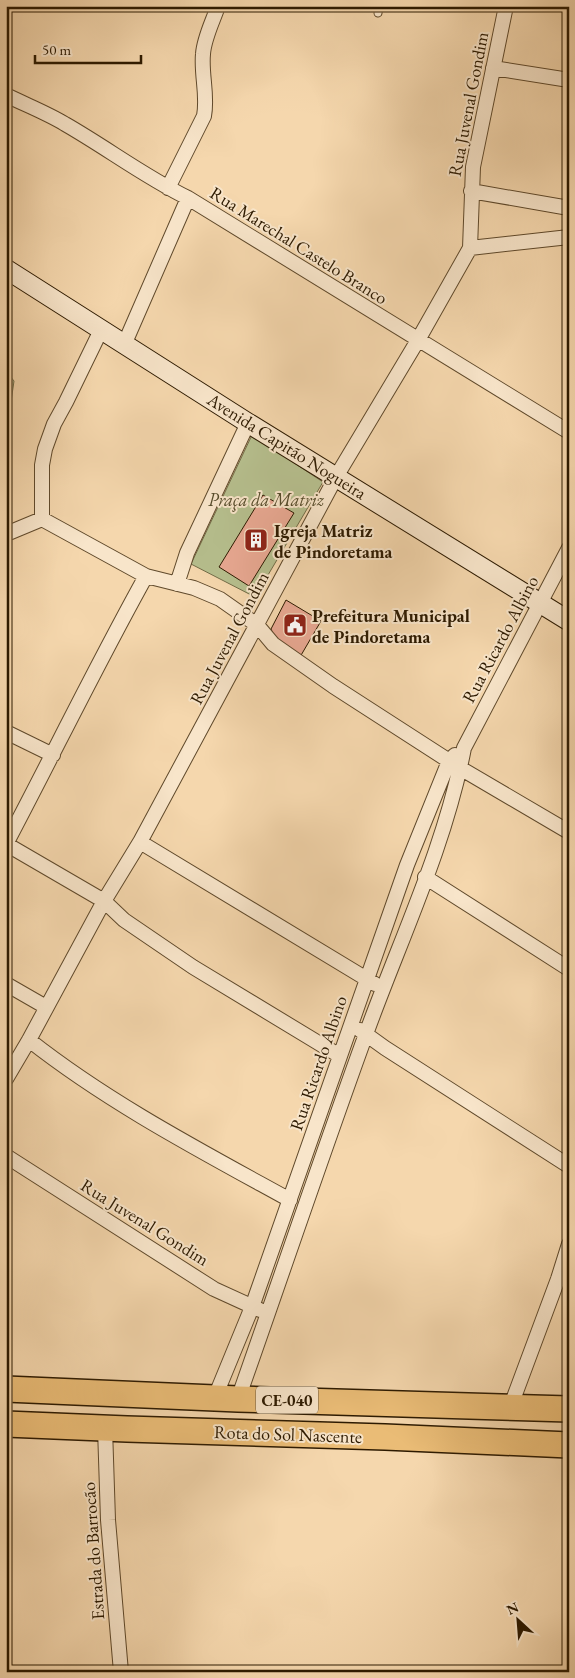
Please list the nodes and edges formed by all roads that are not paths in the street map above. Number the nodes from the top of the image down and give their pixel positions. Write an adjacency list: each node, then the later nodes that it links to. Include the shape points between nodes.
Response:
1 (218, 6): 6 (street, via 202,55 204,116)
2 (506, 6): 3 (street, Rua Juvenal Gondim)
3 (493, 68): 4 (street); 7 (street, Rua Juvenal Gondim)
4 (569, 80)
5 (6, 95): 6 (street, Rua Marechal Castelo Branco, via 64,123)
6 (168, 188): 8 (street, Rua Marechal Castelo Branco)
7 (471, 191): 9 (street); 11 (street, Rua Juvenal Gondim)
8 (188, 198): 14 (street, Rua Marechal Castelo Branco); 15 (street)
9 (569, 208)
10 (569, 237): 11 (street)
11 (470, 248): 14 (street, Rua Juvenal Gondim)
12 (6, 269): 13 (main road, Avenida Capitão Nogueira)
13 (101, 330): 15 (main road, Avenida Capitão Nogueira); 19 (street, via 46,444 42,465)
14 (418, 340): 17 (street, Rua Marechal Castelo Branco); 18 (street, Rua Juvenal Gondim)
15 (124, 344): 16 (main road, Avenida Capitão Nogueira)
16 (248, 423): 18 (main road, Avenida Capitão Nogueira); 23 (street, via 187,553)
17 (569, 432)
18 (336, 477): 24 (main road, Avenida Capitão Nogueira); 26 (street, Rua Juvenal Gondim)
19 (42, 519): 20 (street); 22 (street)
20 (6, 534)
21 (569, 548): 24 (street, Rua Ricardo Albino)
22 (146, 576): 23 (street); 28 (street, via 102,655)
23 (177, 584): 26 (street, via 220,599)
24 (541, 603): 25 (main road, Avenida Capitão Nogueira); 29 (street, Rua Ricardo Albino)
25 (569, 621)
26 (257, 625): 29 (street, via 273,644); 31 (street, Rua Juvenal Gondim)
27 (6, 732): 28 (street)
28 (53, 755): 33 (street, via 6,844)
29 (454, 764): 30 (street); 32 (street, Rua Ricardo Albino, via 442,832); 35 (street, Rua Ricardo Albino, via 408,865)
30 (569, 832)
31 (140, 842): 33 (street, Rua Juvenal Gondim); 35 (street)
32 (425, 877): 34 (street); 37 (street, Rua Ricardo Albino)
33 (104, 901): 38 (street, Rua Juvenal Gondim); 42 (street, via 124,920 193,967)
34 (569, 969)
35 (366, 980): 37 (street); 39 (street, Rua Ricardo Albino)
36 (6, 984): 38 (street)
37 (384, 988): 40 (street, Rua Ricardo Albino)
38 (46, 1007): 41 (street, Rua Juvenal Gondim)
39 (352, 1024): 40 (street); 42 (street, Rua Ricardo Albino)
40 (366, 1034): 45 (street, Rua Ricardo Albino); 47 (street)
41 (29, 1040): 43 (street, Rua Juvenal Gondim); 48 (street, via 129,1109)
42 (340, 1056): 44 (street, Rua Ricardo Albino)
43 (6, 1079)
44 (317, 1121): 45 (street); 48 (street, Rua Ricardo Albino)
45 (334, 1125): 52 (street, Rua Ricardo Albino)
46 (6, 1156): 51 (street, Rua Juvenal Gondim, via 214,1289)
47 (569, 1166)
48 (290, 1200): 51 (street, Rua Ricardo Albino)
49 (569, 1244): 50 (street)
50 (563, 1279): 55 (street)
51 (252, 1307): 52 (street, Rua Juvenal Gondim); 54 (street, Rua Ricardo Albino)
52 (268, 1314): 54 (street, Rua Ricardo Albino)
53 (6, 1389): 54 (highway, Rota do Sol Nascente / CE-040)
54 (226, 1398): 55 (highway, Rota do Sol Nascente / CE-040)
55 (510, 1408): 56 (highway, Rota do Sol Nascente / CE-040)
56 (569, 1410)
57 (6, 1424): 58 (highway, Rota do Sol Nascente / CE-040)
58 (105, 1428): 59 (highway, Rota do Sol Nascente / CE-040); 60 (street, Estrada do Barrocão, via 108,1520)
59 (569, 1445)
60 (121, 1672)

